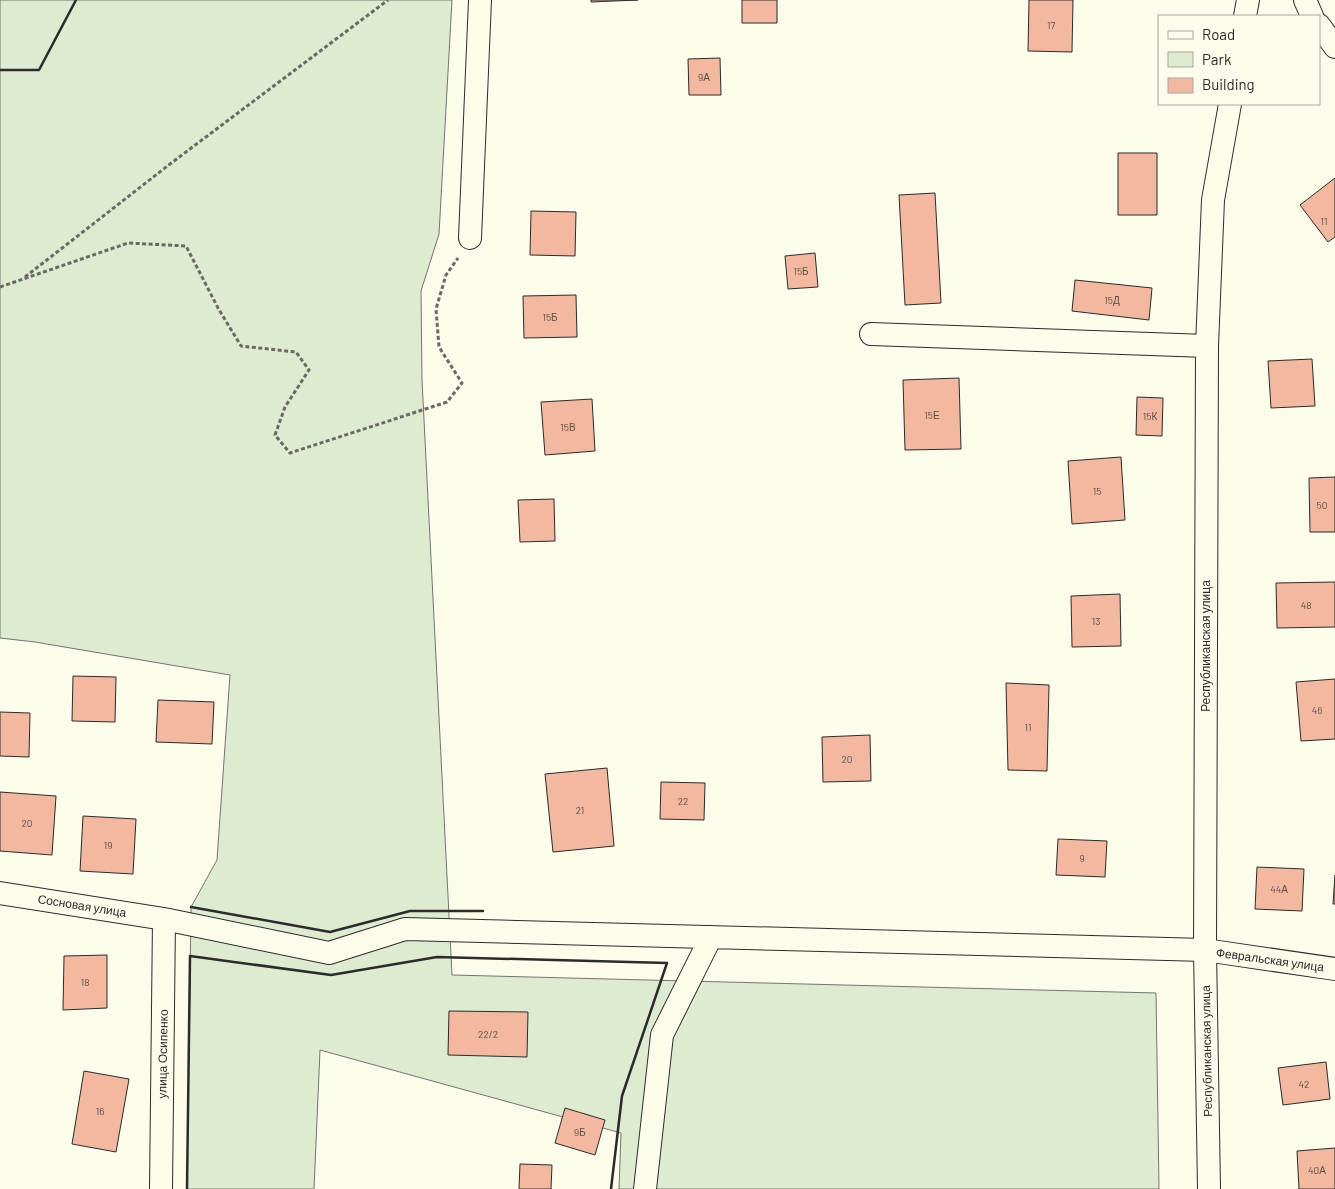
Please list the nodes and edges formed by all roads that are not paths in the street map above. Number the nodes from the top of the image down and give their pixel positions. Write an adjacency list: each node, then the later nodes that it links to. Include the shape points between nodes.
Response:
1 (480, 0): 9 (street)
2 (1248, 0): 4 (street)
3 (1305, 0): 5 (street)
4 (1245, 15)
5 (1312, 15)
6 (1320, 26): 7 (street)
7 (1335, 47)
8 (1230, 105): 11 (street, Республиканская улица, via 1214,200)
9 (470, 238)
10 (870, 334): 11 (street)
11 (1206, 346): 15 (street, Республиканская улица)
12 (0, 893): 13 (street, Сосновая улица)
13 (164, 919): 14 (street, Сосновая улица, via 329,953 405,929); 17 (street, улица Осипенко)
14 (711, 938): 15 (street, Февральская улица); 18 (street, via 662,1035)
15 (1205, 950): 16 (street, Февральская улица); 19 (street, Республиканская улица)
16 (1335, 969)
17 (161, 1189)
18 (645, 1189)
19 (1209, 1189)

